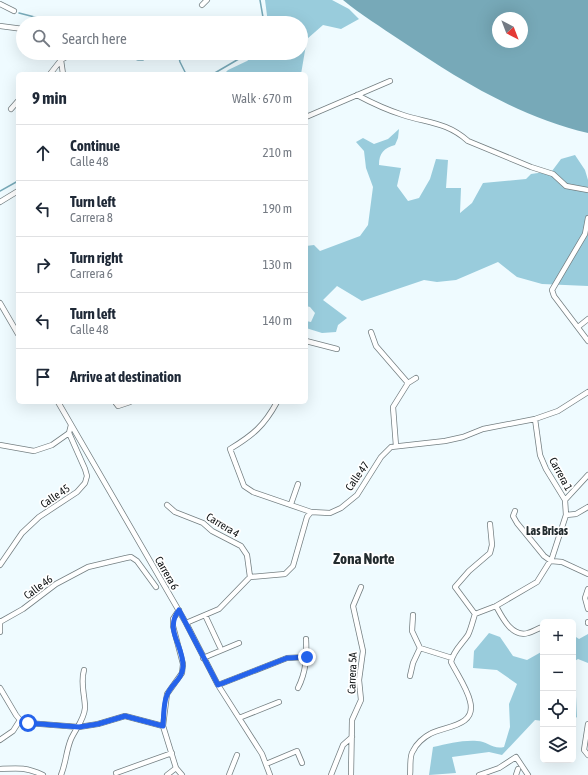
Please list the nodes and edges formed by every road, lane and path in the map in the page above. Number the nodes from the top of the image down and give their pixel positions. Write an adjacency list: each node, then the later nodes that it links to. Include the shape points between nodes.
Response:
1 (207, 0): 3 (street)
2 (0, 4): 4 (street)
3 (202, 5)
4 (14, 11)
5 (0, 26): 6 (street)
6 (16, 28)
7 (61, 60): 8 (street); 9 (street)
8 (52, 72)
9 (62, 72)
10 (390, 81): 11 (street)
11 (357, 95): 14 (street); 15 (street, via 404,116 437,123 468,141 553,174 566,186)
12 (16, 103): 13 (street)
13 (11, 109)
14 (308, 116)
15 (588, 190)
16 (16, 192): 17 (street)
17 (0, 202)
18 (588, 218): 21 (street, via 585,234 552,290)
19 (0, 303): 22 (street)
20 (588, 319): 21 (street)
21 (578, 327): 24 (street)
22 (16, 331)
23 (371, 332): 28 (street, via 376,346)
24 (588, 341)
25 (308, 342): 26 (street)
26 (337, 349)
27 (416, 378): 28 (street)
28 (408, 383): 36 (street, via 393,408)
29 (588, 392): 32 (street, via 558,411)
30 (59, 404): 33 (street, Carrera 6)
31 (276, 404): 41 (street, via 261,427 230,449 244,486 253,492)
32 (534, 419): 36 (street, via 483,429 445,441); 39 (street, Carrera 1, via 540,455)
33 (71, 425): 34 (street); 56 (street, Carrera 6)
34 (69, 433): 35 (street, via 52,445 34,451); 48 (street, Calle 45, via 85,469 85,483 77,492 39,517 22,533)
35 (0, 445)
36 (396, 446): 44 (street, Calle 47, via 391,447 381,457 357,495 341,508 330,513)
37 (588, 475): 39 (street)
38 (298, 484): 41 (street)
39 (565, 500): 45 (street, Carrera 1)
40 (167, 504): 50 (street, Carrera 4, via 175,512 203,523 212,531 240,546 247,555)
41 (291, 504): 44 (street)
42 (588, 507): 45 (street, via 576,514)
43 (515, 511): 47 (street, via 517,524)
44 (311, 512): 50 (street, via 305,520 294,566 285,574)
45 (566, 515): 47 (street)
46 (490, 524): 57 (street, via 490,553 455,587)
47 (551, 561): 49 (street, via 562,562); 54 (street, via 537,582)
48 (0, 564)
49 (588, 574)
50 (250, 577): 58 (street, via 224,605)
51 (156, 587): 60 (street, Calle 46, via 137,561 131,557 88,567 56,584 23,609)
52 (361, 587): 82 (street, Carrera 5A, via 353,606 363,651 359,680 361,700 352,720)
53 (588, 589): 55 (street, via 584,598)
54 (496, 606): 57 (street); 62 (street, via 504,621 515,632 528,634)
55 (588, 609)
56 (179, 610): 61 (street, Carrera 6); 80 (street, via 172,619 183,664 182,673 167,694)
57 (475, 614): 70 (street, via 468,635)
58 (205, 615): 61 (street); 66 (street)
59 (413, 615): 67 (street, via 412,631)
60 (0, 622): 63 (street)
61 (186, 623): 69 (street, Carrera 6)
62 (540, 628)
63 (0, 632)
64 (306, 639): 68 (street)
65 (239, 643): 69 (street)
66 (220, 647)
67 (420, 648): 70 (street); 72 (street)
68 (307, 657): 73 (street, via 287,658); 75 (street, via 303,678)
69 (203, 658): 73 (street, Carrera 6)
70 (452, 658): 101 (street, via 451,662 470,701 470,711 465,720 455,727 431,733 423,739 412,751)
71 (84, 670): 81 (street, via 81,679 85,707)
72 (410, 676)
73 (218, 685): 77 (street, Carrera 6)
74 (0, 688): 78 (street)
75 (298, 688)
76 (279, 702): 77 (street)
77 (239, 718): 88 (street, Carrera 6)
78 (20, 720): 81 (street, via 28,723); 83 (street, via 13,731)
79 (588, 724): 86 (street, via 584,750)
80 (163, 726): 81 (street, via 125,716); 84 (street)
81 (79, 727): 94 (street, via 71,739 66,764)
82 (352, 737): 99 (street, via 342,745); 100 (street, Carrera 5A)
83 (0, 740)
84 (172, 753): 89 (street); 92 (street)
85 (237, 755): 97 (street)
86 (588, 755)
87 (302, 763): 88 (street, via 297,750)
88 (266, 764): 98 (street, Carrera 6)
89 (176, 768): 95 (street); 96 (street)
90 (0, 769): 93 (street, via 30,769)
91 (518, 769): 103 (street)
92 (116, 773)
93 (43, 775)
94 (60, 775)
95 (167, 775)
96 (182, 775)
97 (229, 775)
98 (270, 775)
99 (331, 775)
100 (351, 775)
101 (410, 775)
102 (479, 775): 104 (street, via 499,768 516,757)
103 (516, 775)
104 (528, 775)

